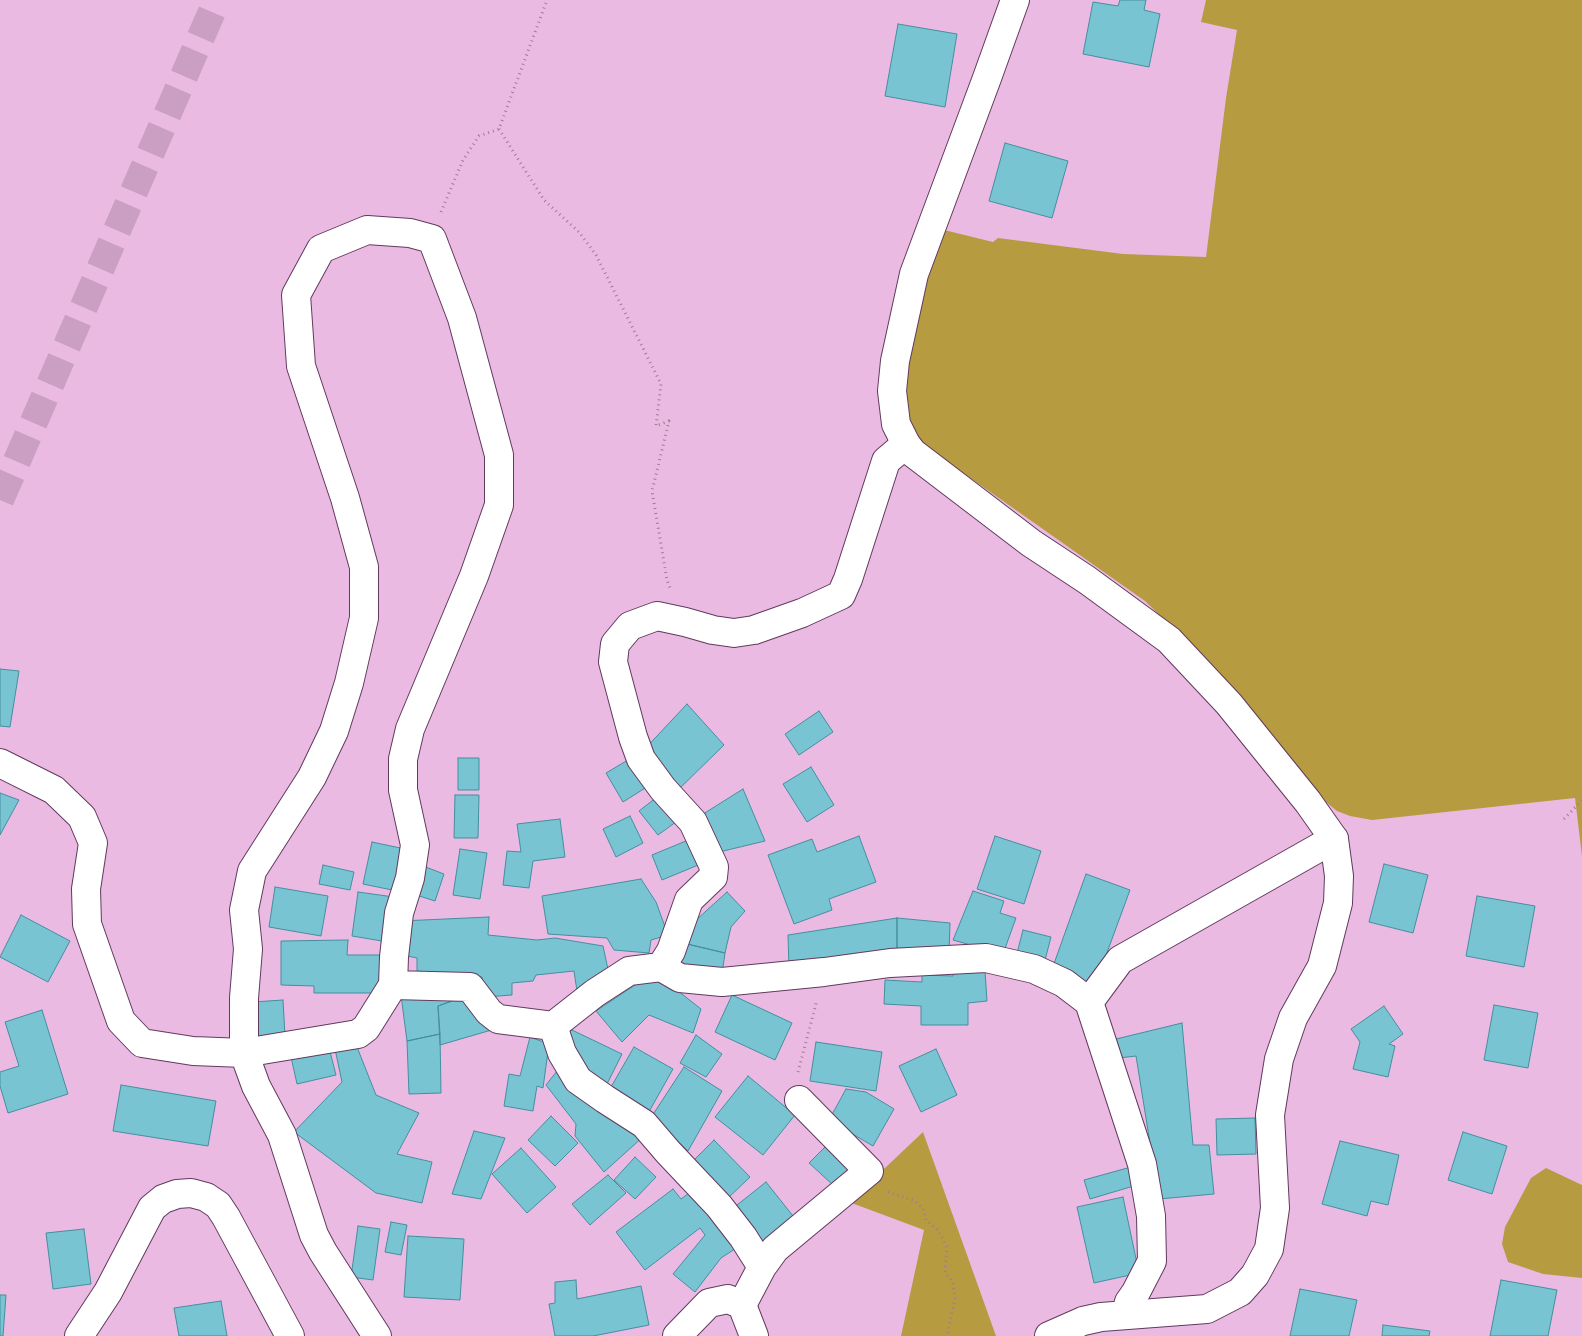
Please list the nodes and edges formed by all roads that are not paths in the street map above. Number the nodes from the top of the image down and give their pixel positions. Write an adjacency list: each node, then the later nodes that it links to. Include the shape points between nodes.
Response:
1 (1015, 0): 2 (street, via 914,274 892,391 896,424)
2 (906, 444): 4 (street, via 913,453 1031,543 1169,640 1229,704); 5 (street, via 886,461 840,595 754,630 713,630 657,616 630,626 615,644 613,662 641,759 693,822 714,867 713,877 689,900 671,951)
3 (0, 763): 9 (street, via 54,790 82,817 93,842 86,889 86,924 121,1020 142,1043 193,1051)
4 (1334, 839): 7 (street, via 1120,960); 13 (street, via 1339,876 1338,903 1322,966 1293,1018 1278,1059 1270,1115 1275,1208 1269,1249 1240,1292 1207,1309)
5 (661, 967): 7 (street, via 680,978 722,982 890,963 986,958 1034,969 1064,983); 8 (street, via 629,971)
6 (393, 985): 8 (street, via 470,987 489,1012 498,1018); 9 (street, via 366,1028 358,1034); 9 (street, via 399,914 410,878 415,845 403,790 403,759 410,728 474,576 499,505 499,455 462,318 432,239 410,233 366,230 321,249 296,295 301,366 345,498 364,567 364,618 334,731 312,777 252,871 244,910 248,949)
7 (1088, 1002): 13 (street, via 1142,1164 1151,1216 1152,1261 1129,1302)
8 (553, 1026): 11 (street, via 562,1053 578,1080 644,1124 718,1206)
9 (244, 1053): 16 (street, via 256,1086 282,1135 314,1235)
10 (800, 1100): 11 (street, via 868,1171 775,1249)
11 (762, 1267): 12 (street)
12 (742, 1305): 17 (street, via 728,1300 709,1303); 18 (street)
13 (1126, 1314): 19 (street, via 1084,1321)
14 (79, 1336): 15 (street, via 108,1292 152,1208 163,1199 192,1193 218,1205 226,1216)
15 (290, 1336)
16 (377, 1336)
17 (677, 1336)
18 (754, 1336)
19 (1049, 1336)

